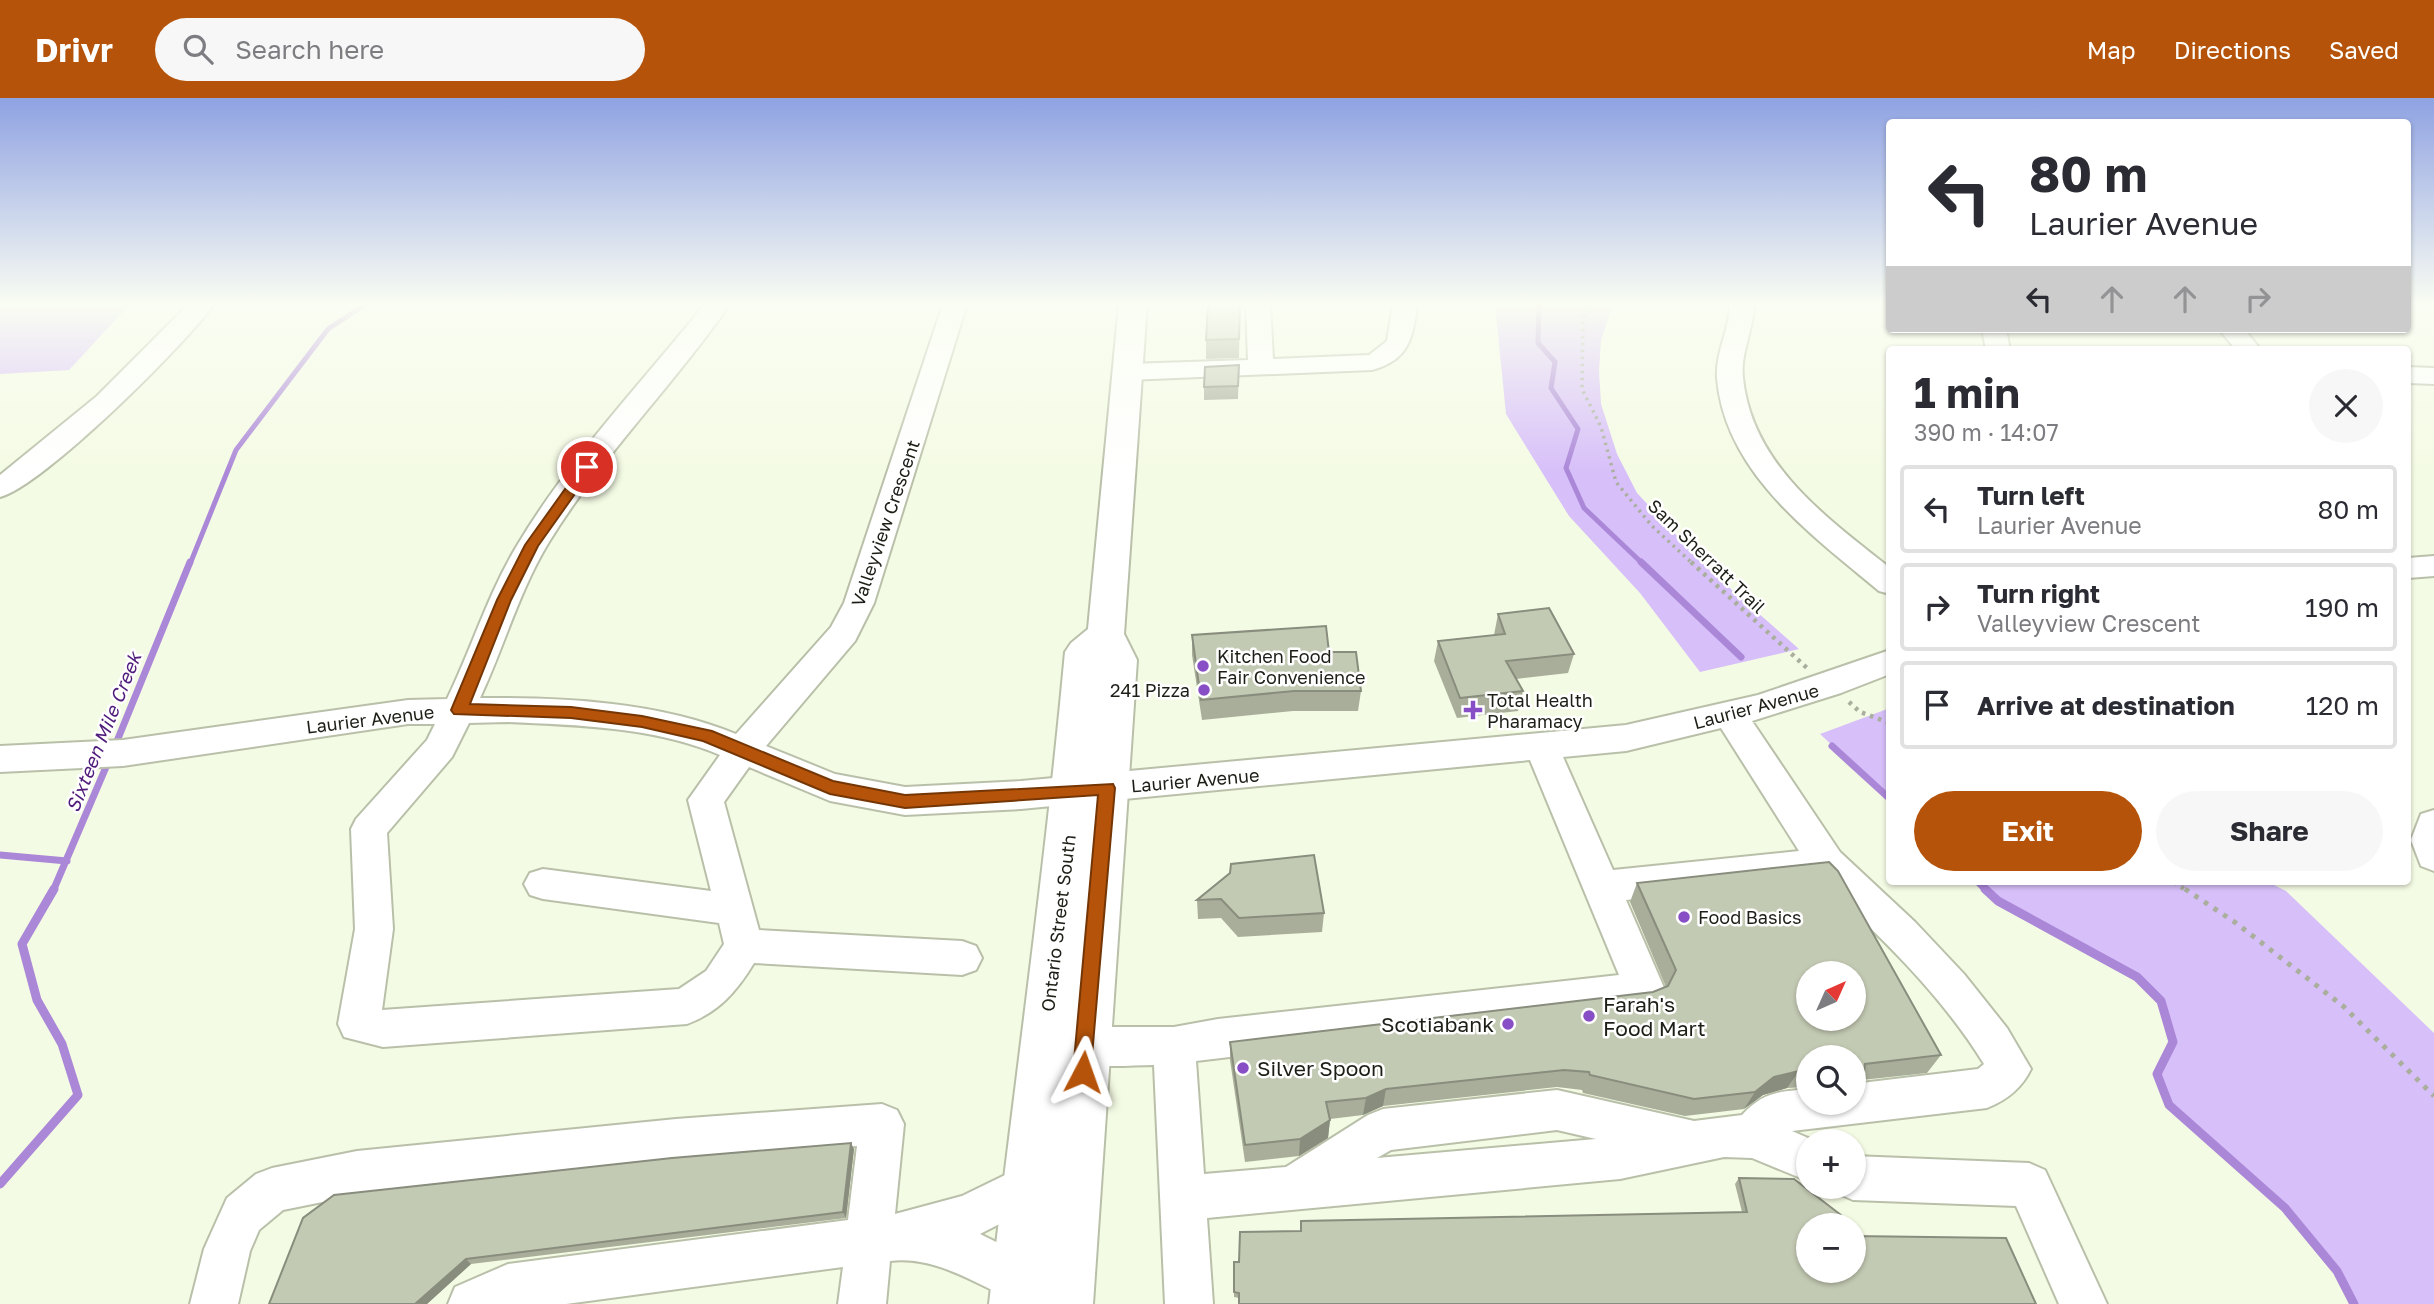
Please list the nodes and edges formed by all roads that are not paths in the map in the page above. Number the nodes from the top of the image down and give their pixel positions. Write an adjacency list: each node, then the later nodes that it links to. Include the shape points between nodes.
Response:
1 (150, 360): 12 (street, via 45,458)
2 (673, 360): 17 (street, via 563,498 532,545)
3 (937, 360): 20 (street, Valleyview Crescent, via 859,603 844,633)
4 (1129, 360): 9 (main road, Ontario Street South)
5 (1261, 360): 8 (street)
6 (1378, 360): 8 (street)
7 (1732, 360): 15 (street, via 1733,405 1742,432 1765,468 1788,495)
8 (1261, 367): 9 (street)
9 (1128, 372): 22 (main road, Ontario Street South, via 1105,634 1118,660)
10 (2411, 375): 11 (street)
11 (2434, 376)
12 (0, 488)
13 (2434, 566): 14 (street)
14 (2411, 568)
15 (1886, 581)
16 (1886, 663): 18 (street, Laurier Avenue)
17 (459, 710): 20 (street, Laurier Avenue, via 571,713 642,722); 21 (street, Laurier Avenue, via 408,712 65,758); 28 (street, via 440,748 369,829 374,929 359,1024 383,1029 687,1006 720,983)
18 (1730, 715): 19 (street, Laurier Avenue, via 1626,738); 25 (street)
19 (1542, 747): 22 (street, Laurier Avenue); 27 (street)
20 (743, 749): 22 (street, Laurier Avenue, via 830,787 905,801); 28 (street, Valleyview Crescent, via 706,800)
21 (0, 759)
22 (1090, 790): 30 (main road, Ontario Street South)
23 (2434, 824): 24 (street, via 2429,840)
24 (2434, 856)
25 (1827, 863): 27 (street); 32 (street, via 1989,1032 2010,1069 1987,1088 1773,1113)
26 (543, 884): 28 (street)
27 (1602, 887): 31 (street, via 1645,990)
28 (741, 928): 29 (street)
29 (962, 958)
30 (1065, 1033): 31 (street); 35 (main road, Ontario Street South); 42 (main road, Ontario Street South)
31 (1174, 1046): 36 (street)
32 (1751, 1137): 33 (street); 36 (street, via 1696,1140 1620,1158)
33 (1796, 1155)
34 (1866, 1179): 44 (street, via 2029,1185)
35 (1030, 1185): 37 (street, via 968,1216); 38 (main road, Ontario Street South)
36 (1183, 1198): 43 (street)
37 (887, 1238): 38 (street, via 965,1251); 39 (street, via 882,1124 676,1140 357,1173 272,1190 243,1214 227,1249); 40 (street, via 508,1288); 41 (street)
38 (1018, 1292)
39 (214, 1304)
40 (472, 1304)
41 (862, 1304)
42 (1065, 1304)
43 (1189, 1304)
44 (2083, 1304)

